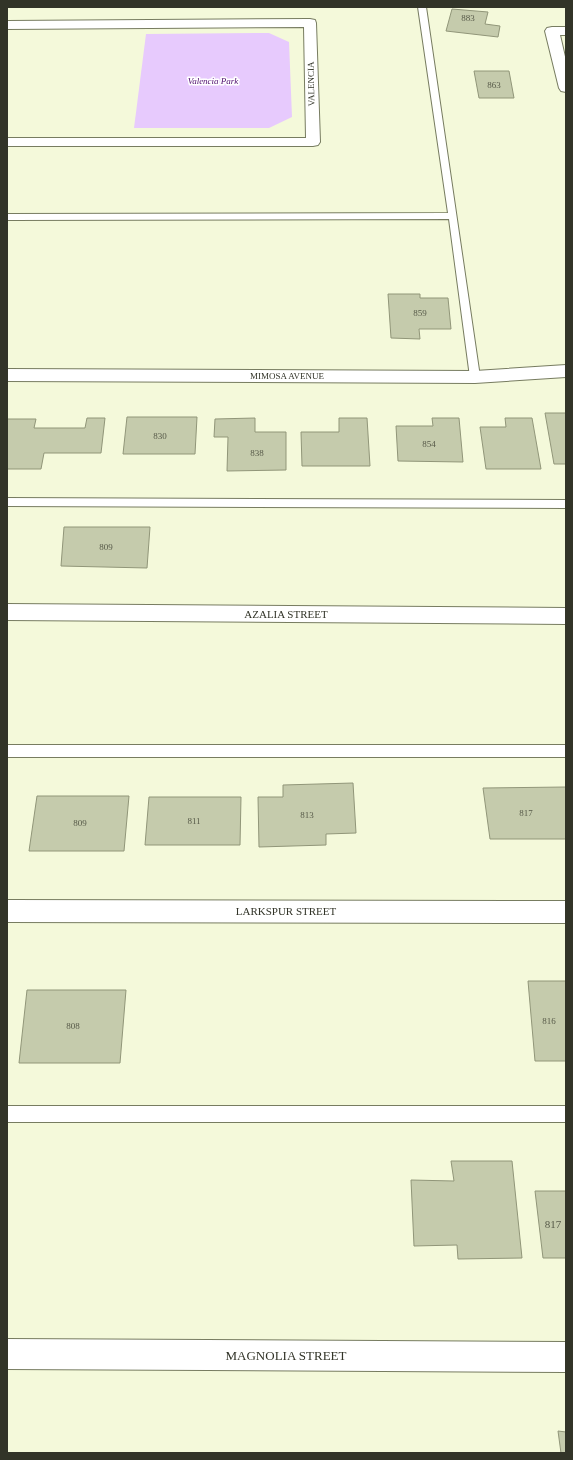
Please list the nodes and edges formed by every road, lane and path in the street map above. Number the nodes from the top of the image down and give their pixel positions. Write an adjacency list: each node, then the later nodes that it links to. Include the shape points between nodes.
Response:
1 (422, 7): 6 (lane)
2 (7, 25): 5 (street, VALENCIA, via 310,23 312,142)
3 (566, 31): 4 (street, via 552,31)
4 (566, 88)
5 (7, 142)
6 (453, 216): 7 (lane); 10 (lane)
7 (7, 217)
8 (566, 371): 10 (street, MIMOSA AVENUE)
9 (7, 375): 10 (street, MIMOSA AVENUE)
10 (475, 377)
11 (7, 502): 12 (lane)
12 (566, 504)
13 (7, 612): 14 (street, AZALIA STREET)
14 (566, 616)
15 (7, 751): 16 (lane)
16 (566, 751)
17 (7, 911): 18 (street, LARKSPUR STREET)
18 (566, 912)
19 (7, 1114): 20 (lane)
20 (566, 1114)
21 (7, 1354): 22 (street, MAGNOLIA STREET)
22 (566, 1357)

